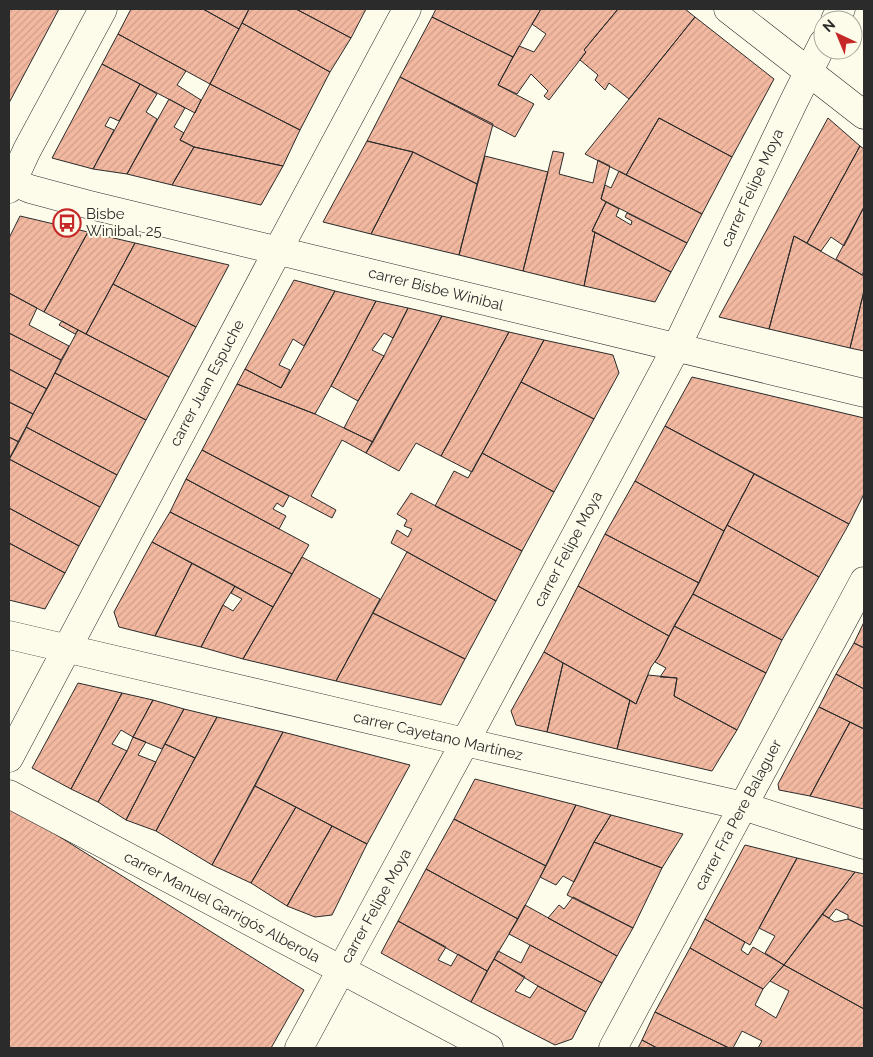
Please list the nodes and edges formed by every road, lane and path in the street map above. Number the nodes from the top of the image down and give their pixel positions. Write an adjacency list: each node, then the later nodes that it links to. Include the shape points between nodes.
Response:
1 (103, 9): 7 (street)
2 (407, 9): 8 (street, carrer Juan Espuche)
3 (728, 9): 5 (street)
4 (814, 60): 5 (street, carrer Felipe Moya)
5 (808, 71): 6 (street); 9 (street, carrer Felipe Moya)
6 (864, 115)
7 (10, 184): 8 (street, carrer Bisbe Winibal)
8 (278, 250): 9 (street, carrer Bisbe Winibal); 13 (street, carrer Juan Espuche)
9 (676, 348): 10 (street, carrer Bisbe Winibal); 14 (street, carrer Felipe Moya)
10 (864, 393)
11 (864, 581): 17 (street, carrer Fra Pere Balaguer)
12 (9, 635): 13 (street, carrer Cayetano Martínez)
13 (66, 649): 14 (street, carrer Cayetano Martínez); 15 (street, carrer Juan Espuche)
14 (465, 742): 17 (street, carrer Cayetano Martínez); 19 (street, carrer Felipe Moya)
15 (9, 758)
16 (9, 794): 19 (street, carrer Manuel Garrigós Alberola)
17 (743, 806): 18 (street, carrer Cayetano Martínez); 22 (street, carrer Fra Pere Balaguer)
18 (864, 845)
19 (341, 970): 20 (street, carrer Felipe Moya); 21 (street, carrer Manuel Garrigós Alberola)
20 (299, 1048)
21 (489, 1048)
22 (613, 1048)

